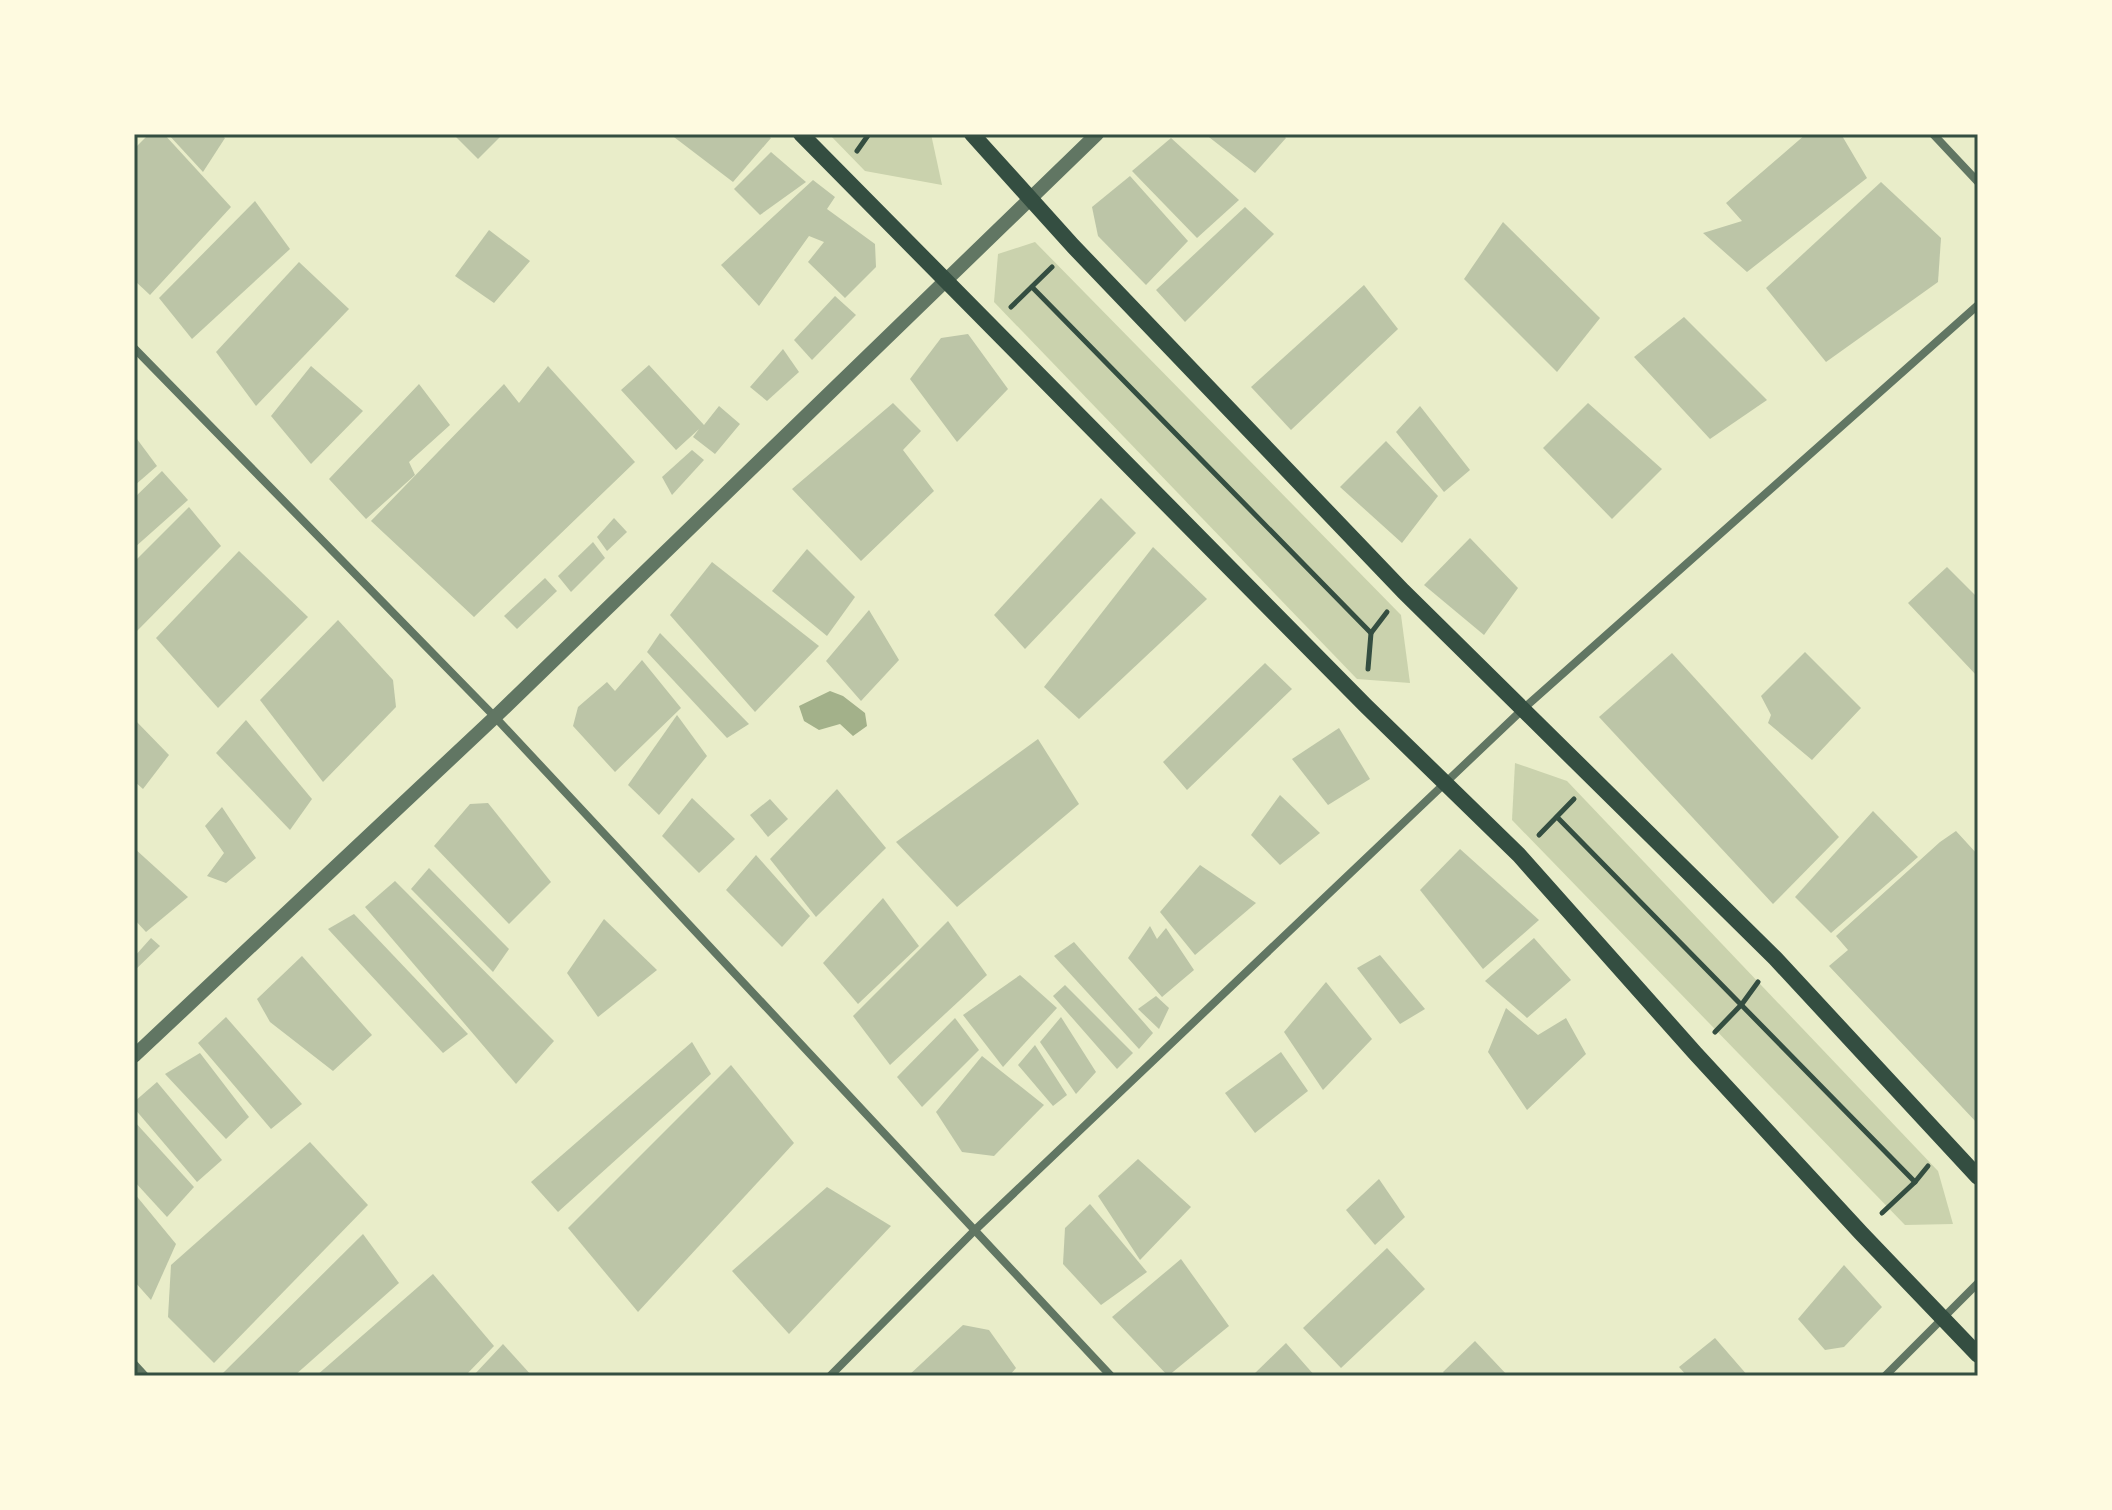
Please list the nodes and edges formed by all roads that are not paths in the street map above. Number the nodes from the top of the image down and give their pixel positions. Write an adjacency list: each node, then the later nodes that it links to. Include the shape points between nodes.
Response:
1 (801, 134): 7 (main road)
2 (972, 134): 6 (main road)
3 (1097, 134): 6 (street)
4 (1933, 134): 5 (street)
5 (1978, 182)
6 (1029, 199): 7 (street); 10 (main road, via 1403,591)
7 (946, 280): 11 (street); 12 (main road)
8 (1978, 305): 10 (street)
9 (134, 348): 11 (street)
10 (1523, 709): 12 (street); 14 (main road, via 1775,958)
11 (495, 717): 13 (street); 15 (street)
12 (1445, 784): 15 (street); 17 (main road, via 1519,855 1695,1053)
13 (134, 1056)
14 (1978, 1177)
15 (975, 1230): 21 (street); 22 (street)
16 (1978, 1283): 17 (street)
17 (1944, 1318): 18 (main road); 23 (street)
18 (1978, 1355)
19 (134, 1364): 20 (street)
20 (145, 1376)
21 (830, 1376)
22 (1111, 1376)
23 (1885, 1376)

